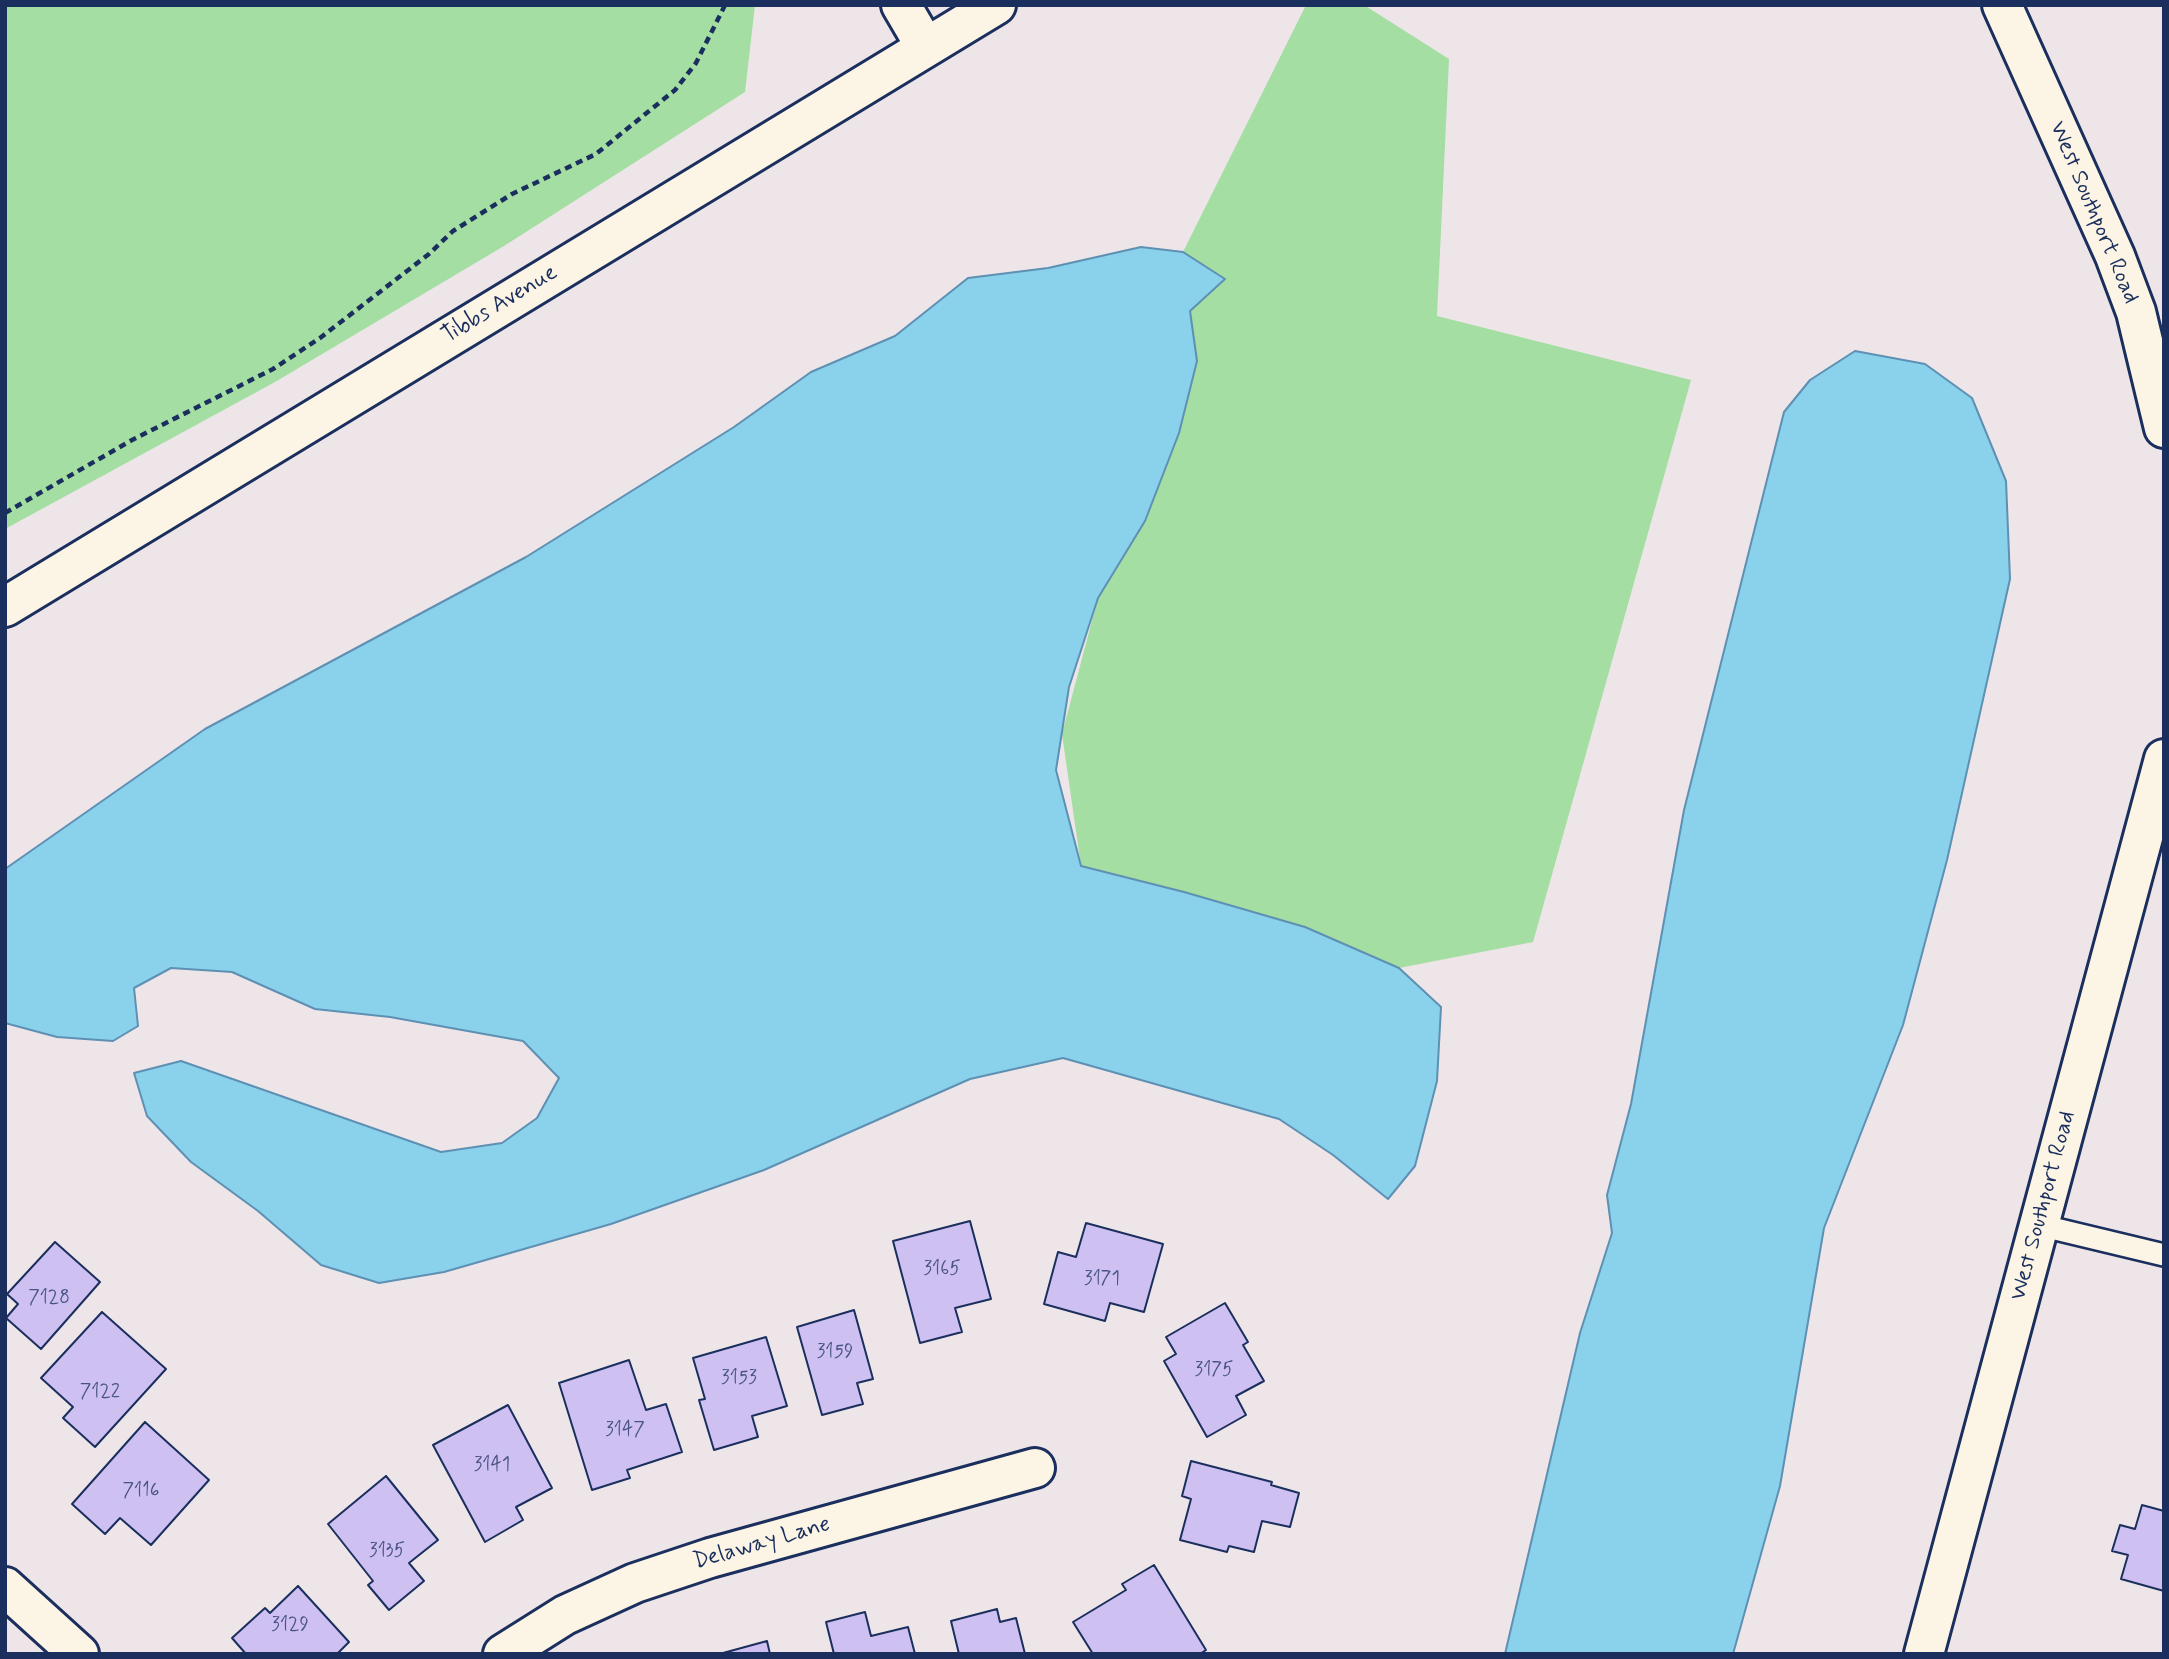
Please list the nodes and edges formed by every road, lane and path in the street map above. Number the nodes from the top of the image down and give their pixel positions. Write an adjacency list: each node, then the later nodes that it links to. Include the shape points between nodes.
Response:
1 (725, 5): 7 (path, via 696,63 675,90 596,154 512,194 453,231 342,321 272,369 132,440)
2 (901, 5): 5 (street)
3 (996, 5): 5 (street, Tibbs Avenue)
4 (2002, 5): 6 (street, West Southport Road, via 2115,256 2136,312)
5 (925, 46): 8 (street, Tibbs Avenue)
6 (2164, 428)
7 (5, 513)
8 (5, 607)
9 (2164, 759): 10 (street, West Southport Road)
10 (2039, 1225): 11 (lane); 16 (street, West Southport Road)
11 (2164, 1255)
12 (1035, 1468): 15 (street, Delaway Lane, via 709,1558 635,1583 572,1611)
13 (5, 1587): 14 (street)
14 (79, 1654)
15 (503, 1654)
16 (1924, 1654)

